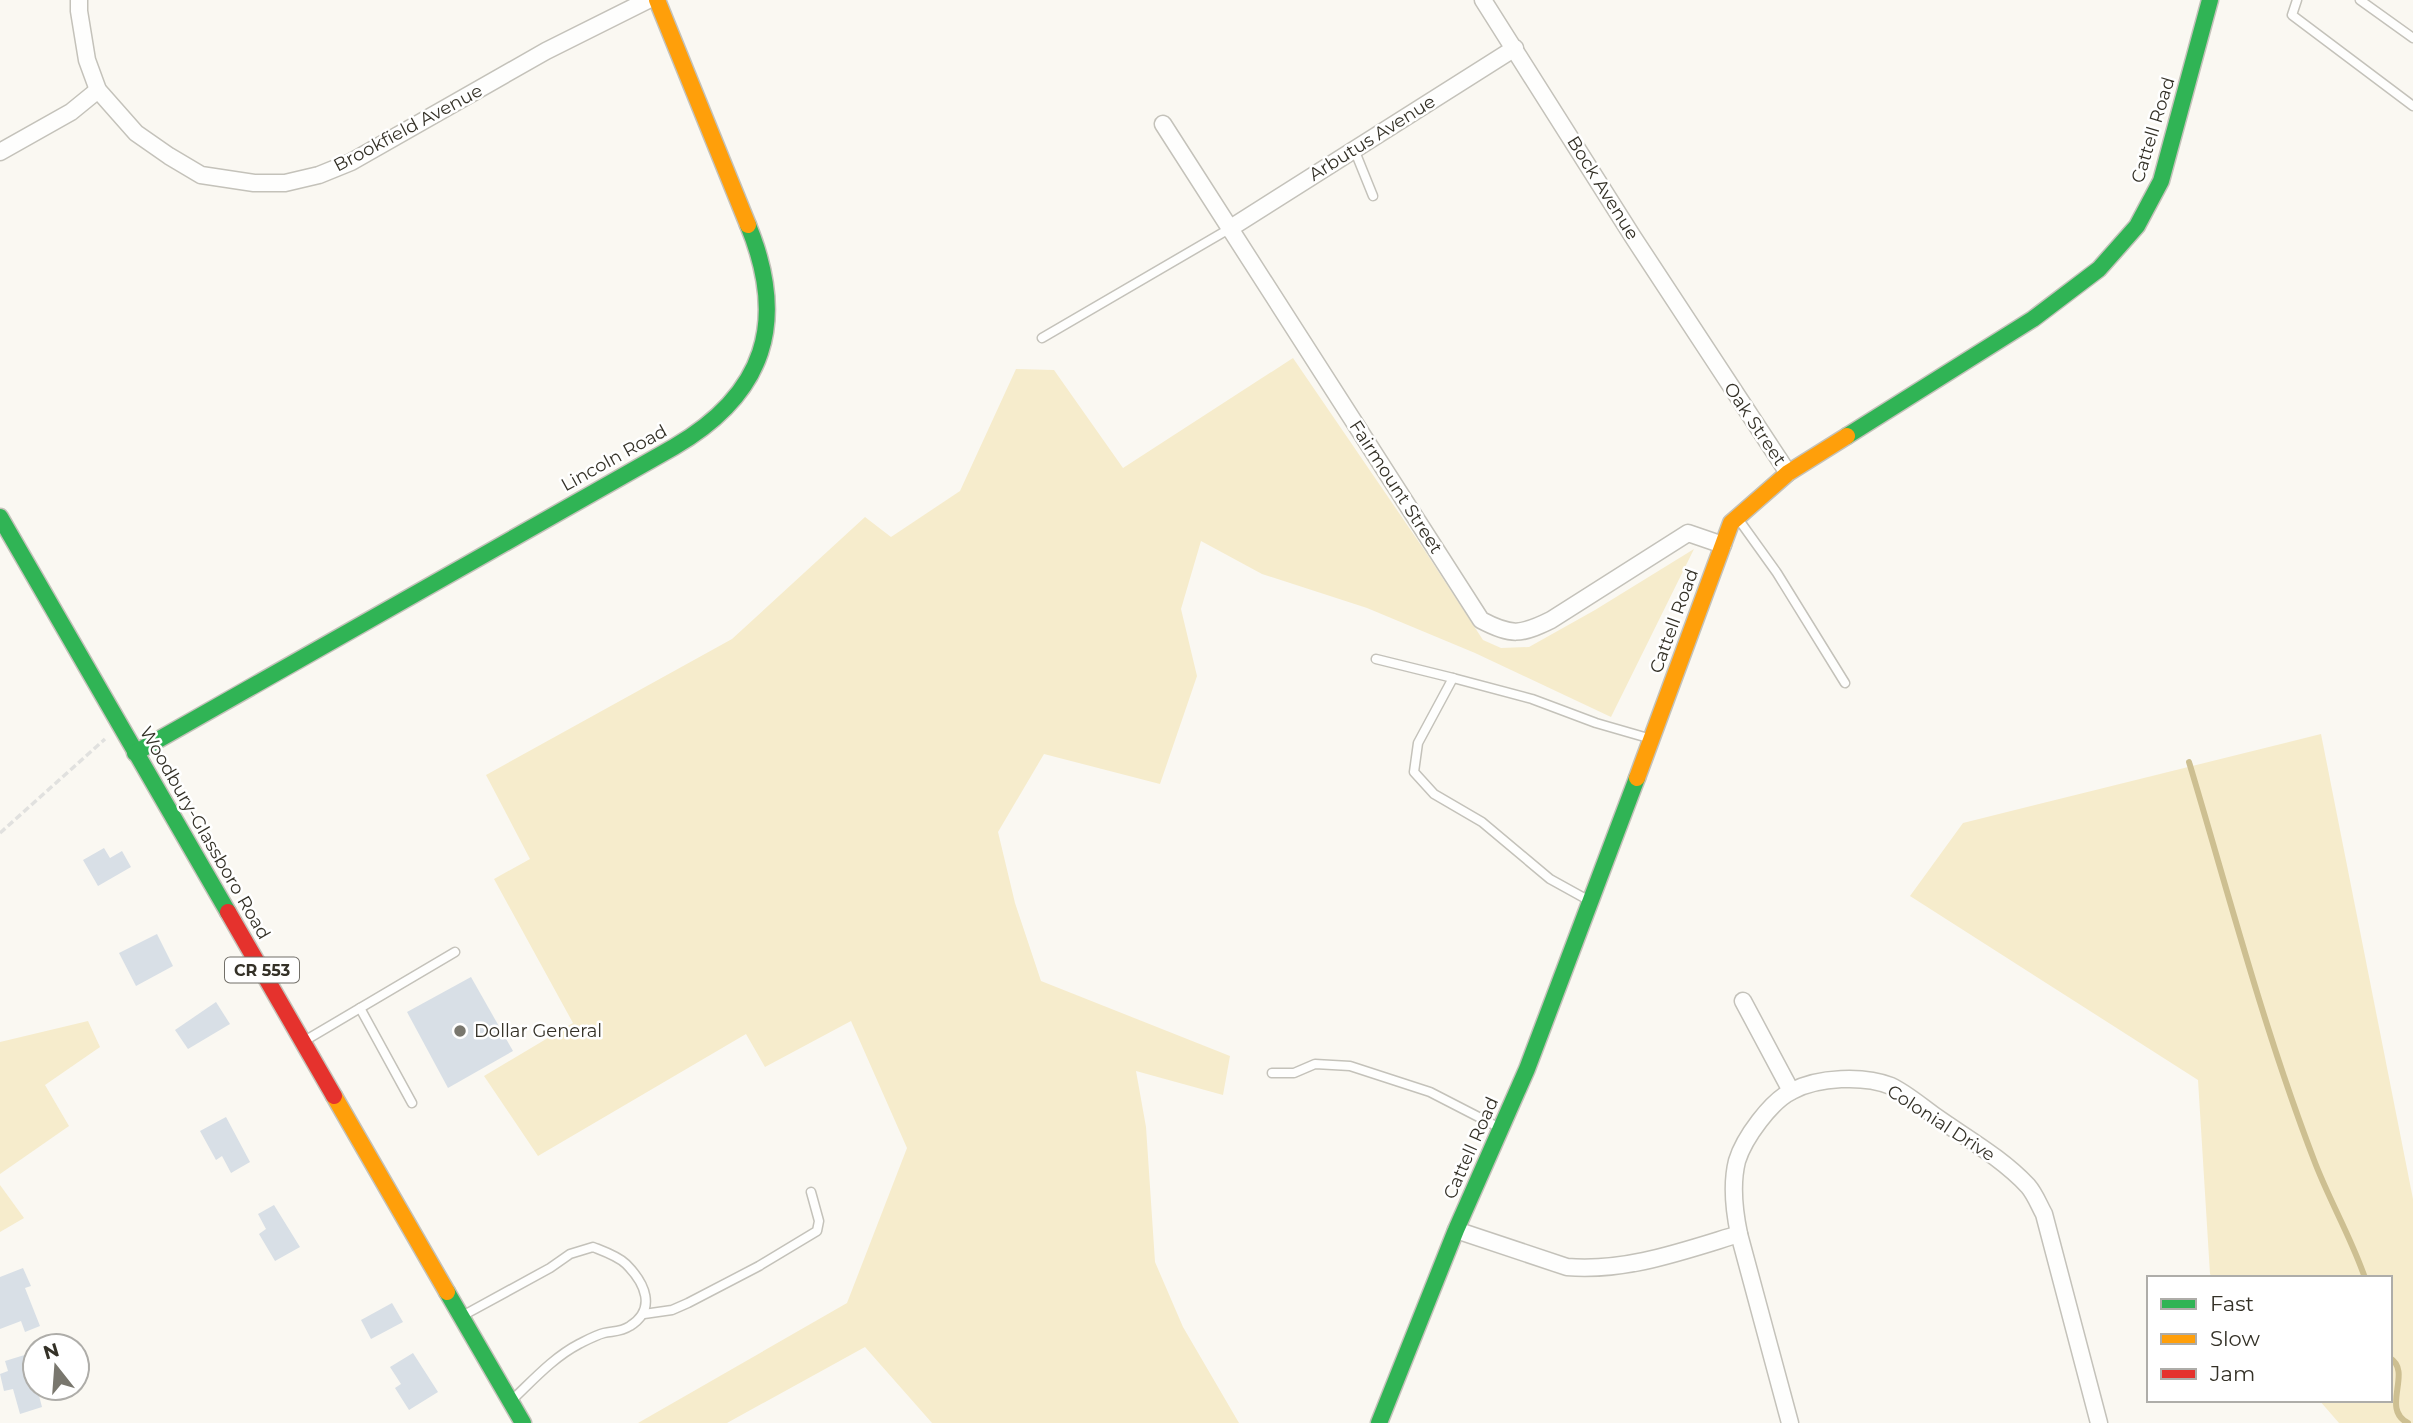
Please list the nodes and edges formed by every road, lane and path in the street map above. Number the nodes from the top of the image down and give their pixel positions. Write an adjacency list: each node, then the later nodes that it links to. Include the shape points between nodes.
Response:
1 (79, 0): 10 (street, via 88,60)
2 (648, 0): 10 (street, Brookfield Avenue, via 546,51 351,162 285,183 201,175 136,133)
3 (657, 0): 28 (street, Lincoln Road, via 763,267 767,328 755,364 734,400 711,424 674,447)
4 (1483, 0): 9 (street, Bock Avenue)
5 (2210, 0): 19 (street, Cattell Road, via 2161,181 2137,226 2099,269 2033,319)
6 (2297, 0): 11 (lane, via 2292,15)
7 (2360, 0): 8 (lane)
8 (2413, 38)
9 (1515, 48): 13 (street, Arbutus Avenue); 18 (street, Bock Avenue)
10 (98, 90): 14 (street, via 71,112)
11 (2413, 106)
12 (1163, 124): 16 (street, Fairmount Street)
13 (1354, 149): 15 (lane); 16 (street, Arbutus Avenue)
14 (0, 152)
15 (1373, 197)
16 (1229, 229): 17 (lane); 22 (street, Fairmount Street, via 1481,620 1501,631 1527,632 1688,533)
17 (1042, 338)
18 (1722, 375): 19 (street, Oak Street)
19 (1788, 473): 21 (street, Cattell Road)
20 (0, 517): 26 (street, Woodbury-Glassboro Road / CR 553)
21 (1737, 517): 22 (street, Cattell Road); 25 (lane)
22 (1723, 545): 27 (street, Cattell Road)
23 (1377, 659): 24 (lane)
24 (1453, 678): 27 (lane); 30 (lane, via 1418,743 1414,772 1434,794 1482,822 1550,879)
25 (1845, 683)
26 (120, 725): 28 (street, Woodbury-Glassboro Road / CR 553); 29 (path)
27 (1651, 739): 30 (street, Cattell Road)
28 (135, 752): 34 (street, Woodbury-Glassboro Road / CR 553)
29 (0, 832)
30 (1590, 902): 38 (street, Cattell Road)
31 (455, 952): 33 (lane)
32 (1743, 1001): 36 (street)
33 (360, 1008): 34 (lane); 37 (lane)
34 (303, 1041): 43 (street, Woodbury-Glassboro Road / CR 553)
35 (1272, 1073): 38 (lane, via 1294,1073 1315,1064 1350,1066 1430,1092)
36 (1791, 1091): 41 (street, Colonial Drive, via 1761,1118 1738,1160 1734,1210); 48 (street, Colonial Drive, via 1828,1080 1890,1086 2031,1189 2044,1214)
37 (412, 1103)
38 (1501, 1128): 40 (street, Cattell Road)
39 (810, 1192): 42 (lane, via 819,1221 817,1231 688,1303)
40 (1456, 1230): 41 (street, via 1567,1267 1586,1269 1615,1268); 46 (street, Cattell Road)
41 (1739, 1234): 47 (street, Colonial Drive)
42 (644, 1314): 43 (lane, via 645,1294 625,1262 593,1247 570,1254); 44 (lane, via 627,1328 604,1333 559,1356)
43 (462, 1316): 44 (street, Woodbury-Glassboro Road / CR 553)
44 (511, 1401): 45 (street, Woodbury-Glassboro Road / CR 553)
45 (523, 1423)
46 (1379, 1423)
47 (1790, 1423)
48 (2099, 1423)

